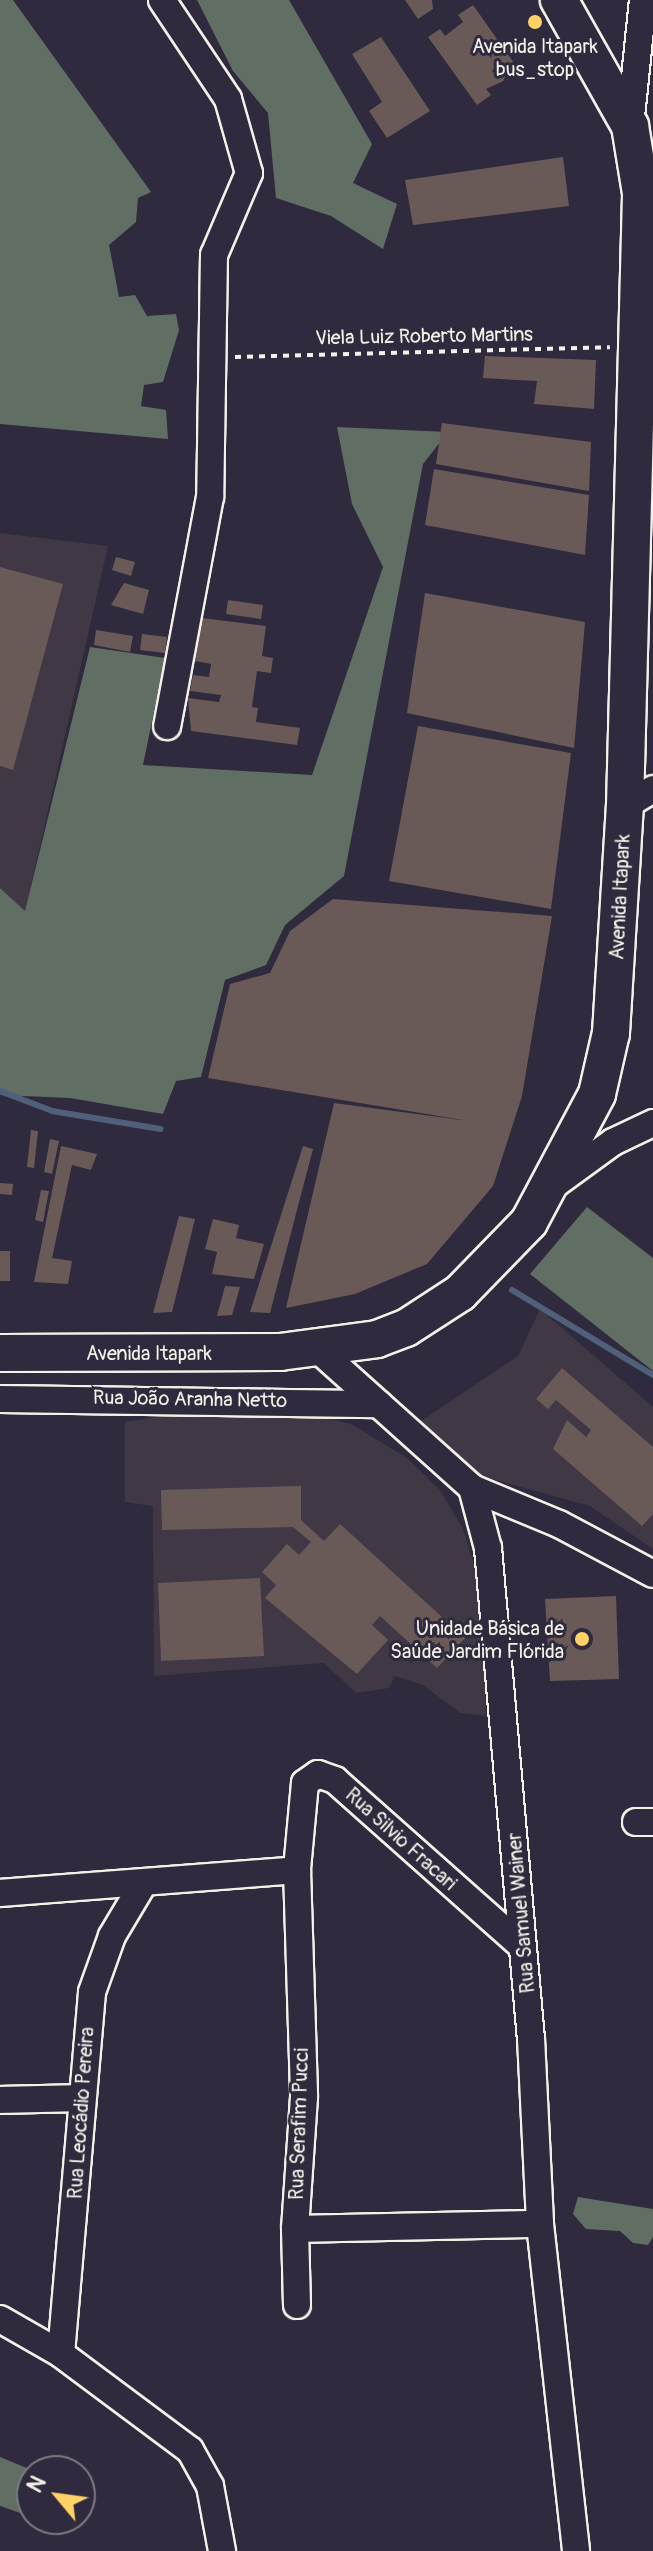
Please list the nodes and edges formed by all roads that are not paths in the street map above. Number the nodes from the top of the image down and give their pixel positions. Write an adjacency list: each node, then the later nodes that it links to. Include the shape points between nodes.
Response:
1 (162, 0): 5 (street, via 228,99 247,154 244,197 214,255 203,547)
2 (559, 0): 4 (main road, Avenida Itapark)
3 (643, 0): 4 (street)
4 (630, 126): 6 (main road, Avenida Itapark, via 641,193 636,346)
5 (167, 726)
6 (639, 798): 8 (main road, Avenida Itapark, via 611,1033 597,1094)
7 (653, 1123): 8 (street, via 613,1142)
8 (554, 1185): 9 (main road, Avenida Itapark, via 529,1222 436,1312 377,1339)
9 (314, 1346): 10 (main road, Avenida Itapark, via 248,1354); 12 (street)
10 (0, 1353)
11 (0, 1399): 12 (street, Rua João Aranha Netto)
12 (379, 1404): 13 (street)
13 (472, 1488): 14 (street, via 559,1524); 18 (street, Rua Samuel Wainer, via 498,1616)
14 (653, 1574)
15 (297, 1870): 16 (street); 18 (street, Rua Silvio Fracari, via 301,1791 312,1777 326,1775); 22 (street, Rua Serafim Pucci, via 304,2097)
16 (143, 1884): 17 (street); 19 (street, Rua Leocádio Pereira, via 96,1977)
17 (0, 1893)
18 (523, 1947): 21 (street, Rua Samuel Wainer)
19 (81, 2098): 20 (street); 25 (street, Rua Leocádio Pereira)
20 (0, 2100)
21 (540, 2224): 22 (street, Rua Serafim Pucci); 27 (street, Rua Samuel Wainer)
22 (295, 2229): 23 (street)
23 (297, 2305)
24 (0, 2319): 25 (street)
25 (61, 2354): 26 (street, via 190,2450 210,2486)
26 (222, 2551)
27 (576, 2551)

